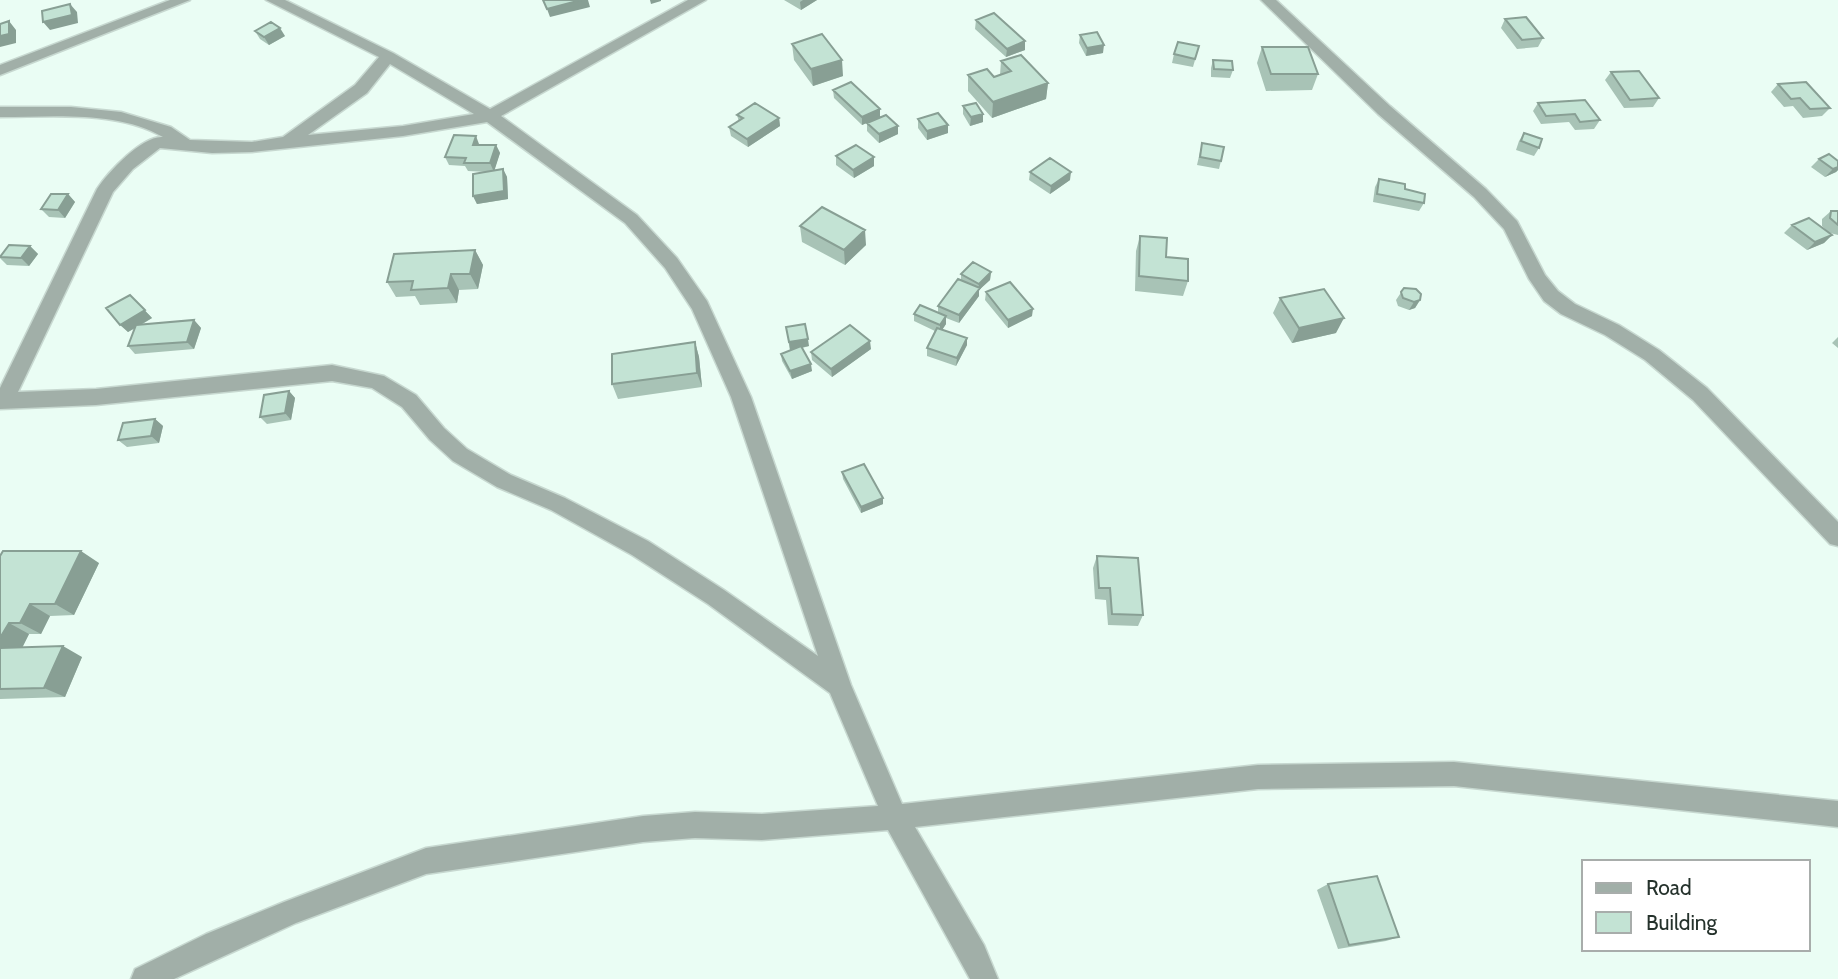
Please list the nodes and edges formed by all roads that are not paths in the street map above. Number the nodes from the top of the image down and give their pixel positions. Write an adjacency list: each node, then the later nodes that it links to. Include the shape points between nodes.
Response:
1 (183, 0): 6 (street)
2 (273, 0): 5 (street)
3 (699, 0): 8 (street)
4 (1268, 0): 12 (street, via 1511,225 1551,296 1652,355 1700,394)
5 (388, 56): 8 (street); 9 (street, via 361,89)
6 (0, 70)
7 (0, 112): 10 (street, via 142,120 168,130)
8 (490, 116): 9 (street); 13 (street, via 631,219 671,263 700,306 741,397)
9 (287, 142): 10 (street, via 212,148)
10 (184, 143): 11 (street, via 157,142 106,189)
11 (2, 401): 13 (street, via 96,397 332,373 377,381 410,401 460,455 640,548)
12 (1838, 537)
13 (839, 685): 15 (street)
14 (1838, 814): 15 (street, via 1454,774 1258,777)
15 (895, 817): 16 (street, via 762,827 643,829 426,861 280,916); 17 (street)
16 (145, 979)
17 (984, 979)

